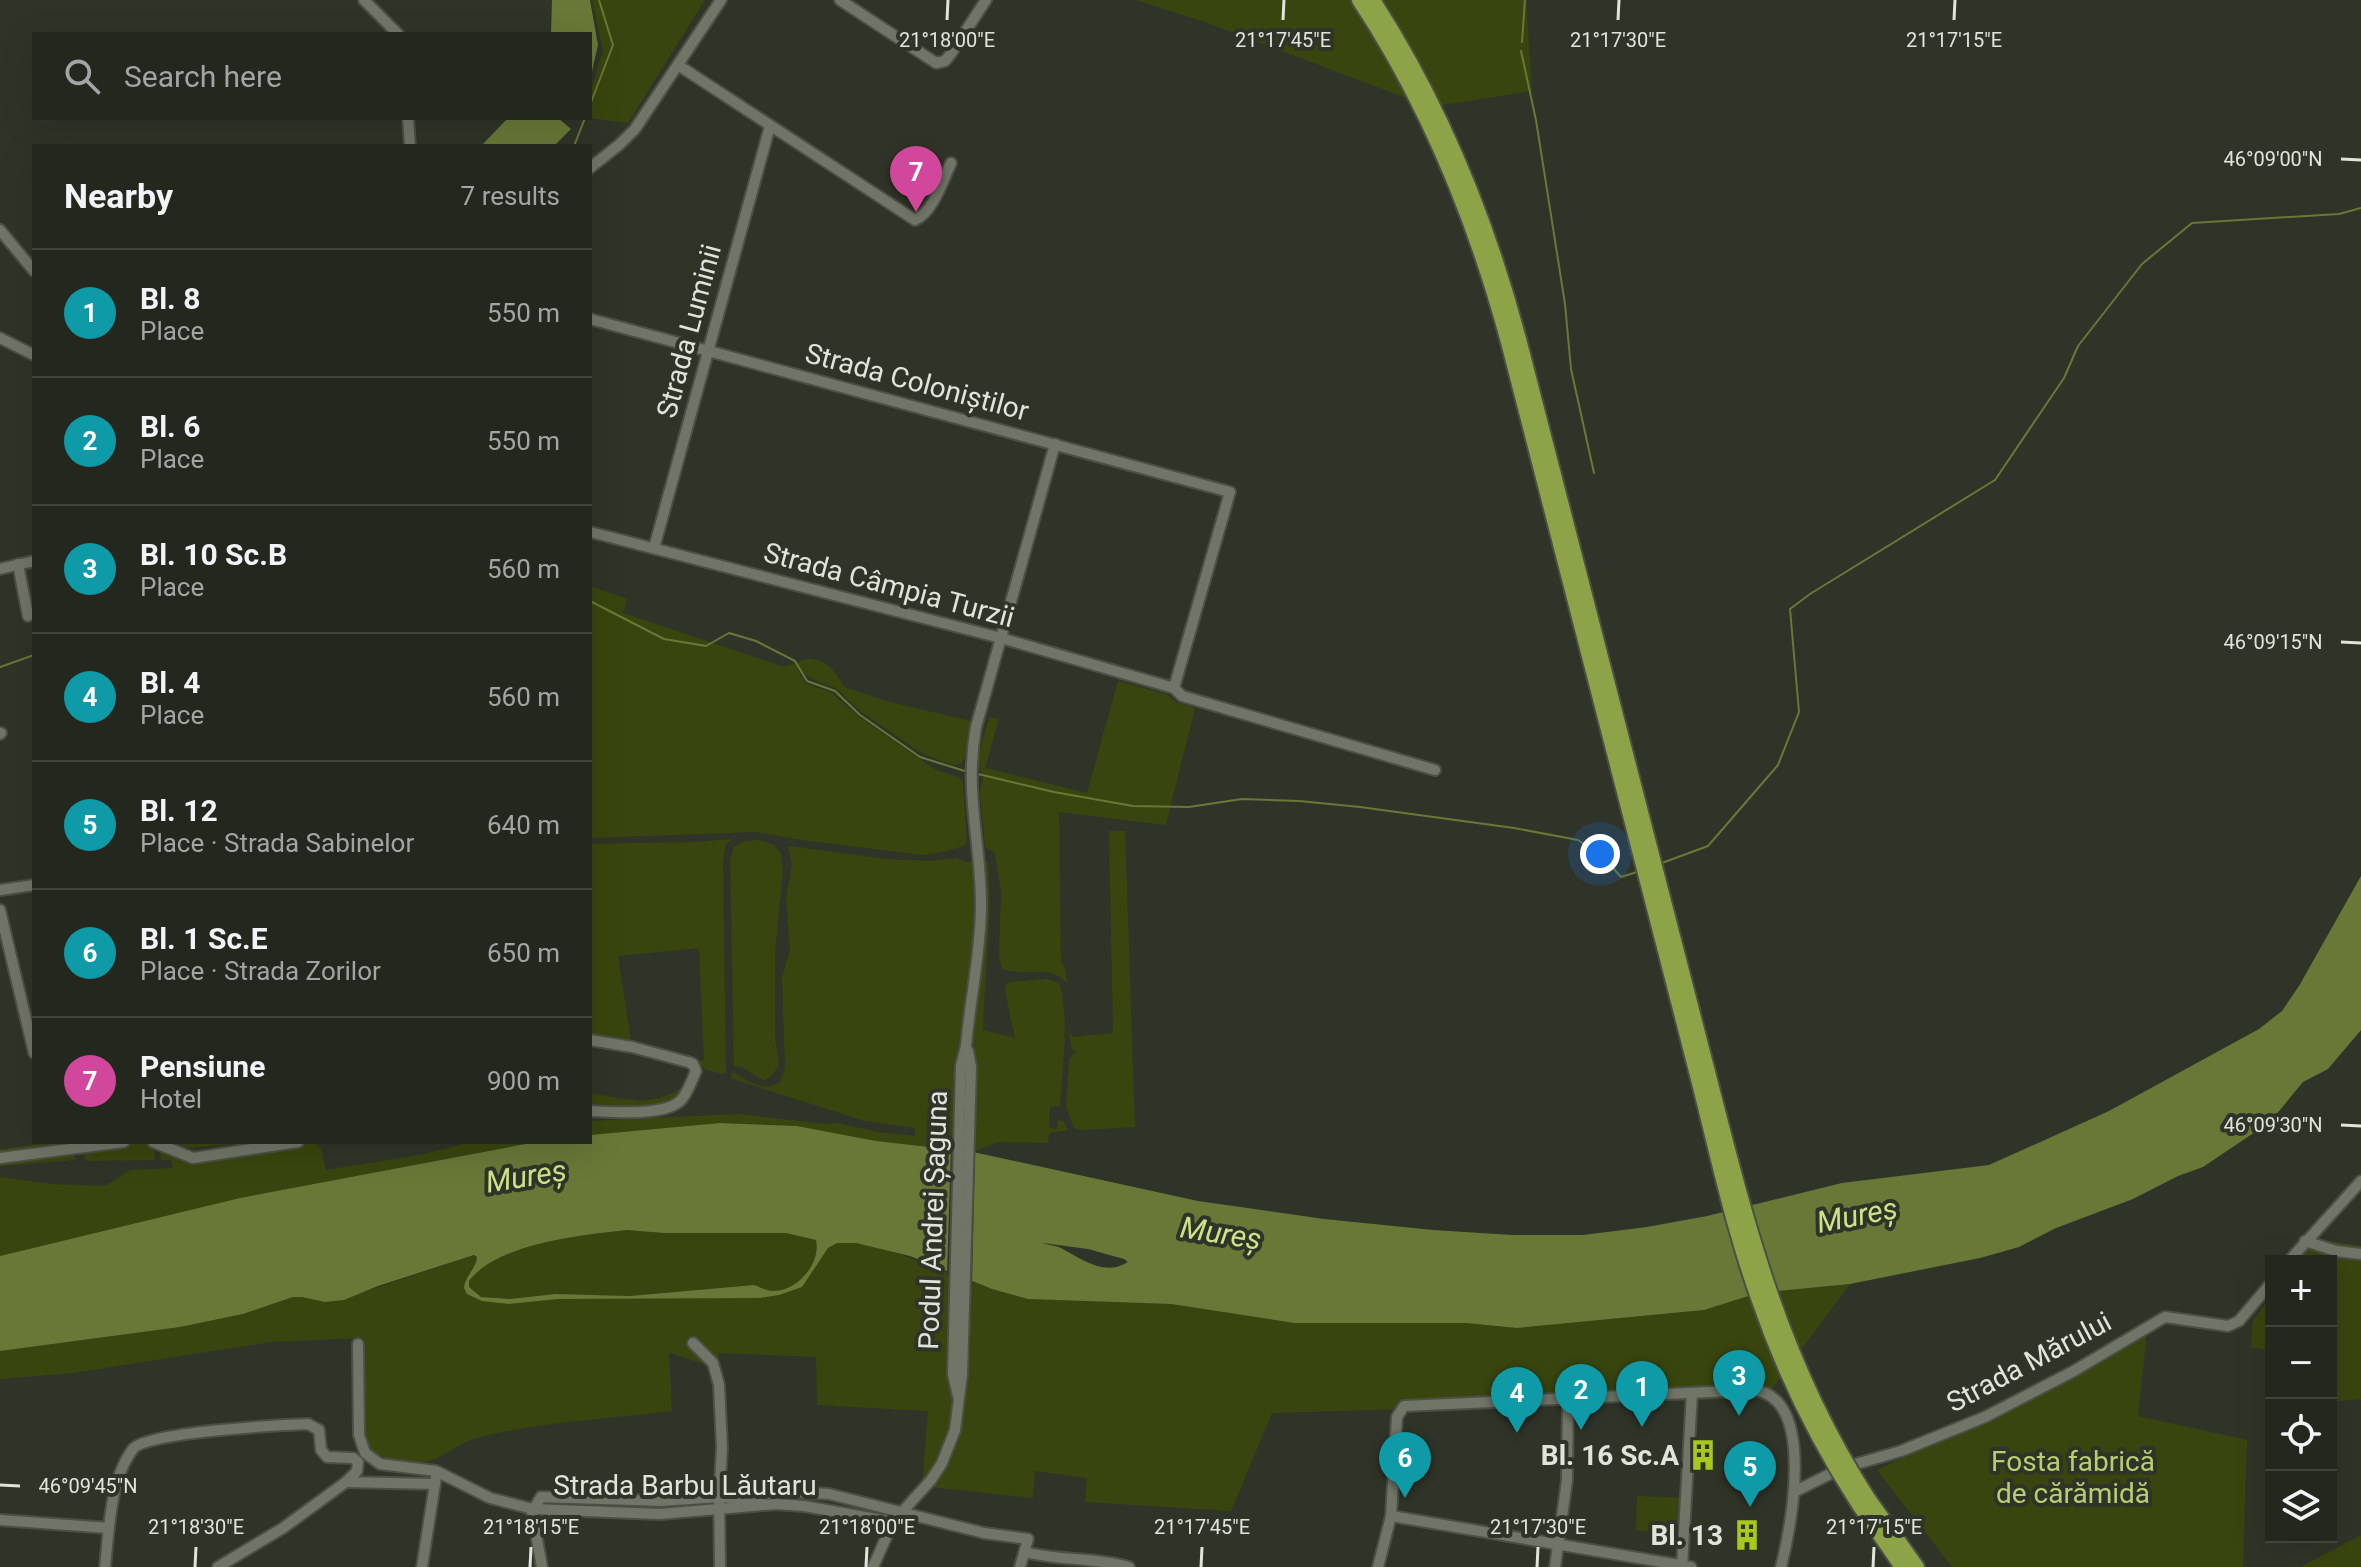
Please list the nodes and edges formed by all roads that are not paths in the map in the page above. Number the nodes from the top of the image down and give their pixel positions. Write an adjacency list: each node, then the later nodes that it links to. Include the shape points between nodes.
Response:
1 (364, 0): 7 (street)
2 (721, 0): 8 (street)
3 (840, 0): 4 (street, via 936,63 945,61)
4 (986, 0)
5 (1359, 0): 30 (highway, via 1424,112 1479,244)
6 (1373, 0): 30 (highway, via 1443,125 1493,251)
7 (396, 32)
8 (678, 65): 10 (street); 13 (street, via 635,129)
9 (408, 120): 11 (street)
10 (770, 126): 12 (street, via 918,220); 18 (street, Strada Luminii)
11 (410, 144)
12 (951, 163)
13 (592, 166)
14 (0, 230): 15 (street)
15 (32, 269)
16 (592, 320): 18 (street, Strada Coloniștilor)
17 (0, 338): 19 (street)
18 (708, 351): 20 (street, Strada Coloniștilor); 22 (street, Strada Luminii)
19 (32, 354)
20 (1055, 444): 27 (street, Podul Andrei Șaguna); 28 (street, Strada Coloniștilor, via 1230,492)
21 (592, 532): 22 (street, Strada Câmpia Turzii)
22 (654, 548): 27 (street, Strada Câmpia Turzii)
23 (32, 561): 24 (street)
24 (18, 564): 25 (street); 26 (street)
25 (0, 569)
26 (28, 616)
27 (1001, 638): 28 (street, Strada Câmpia Turzii); 59 (street, Podul Andrei Șaguna, via 976,727 970,772 981,905 966,1046 955,1430 931,1480)
28 (1174, 688): 29 (street, Strada Câmpia Turzii, via 1182,696)
29 (1435, 770)
30 (1645, 851): 55 (highway, bridge, via 1735,1222 1766,1320 1806,1413)
31 (32, 885): 32 (street)
32 (0, 890)
33 (0, 910): 35 (street)
34 (592, 1040): 36 (street, via 688,1062 694,1075 681,1101 671,1106)
35 (32, 1045)
36 (592, 1111)
37 (108, 1144): 40 (street)
38 (158, 1144): 39 (street, via 193,1158)
39 (285, 1144)
40 (0, 1158)
41 (2361, 1181): 42 (street)
42 (2305, 1241): 43 (street); 44 (street)
43 (2361, 1254)
44 (2294, 1255)
45 (2265, 1289): 53 (street, Strada Mărului, via 2233,1324 2219,1327 2165,1317 1985,1417 1842,1468)
46 (693, 1343): 54 (street, via 713,1363 719,1385)
47 (358, 1344): 50 (street, Strada Barbu Lăutaru, via 361,1447 380,1464)
48 (1692, 1393): 49 (street); 53 (street, via 1762,1391 1772,1397 1789,1422); 64 (street)
49 (1568, 1400): 58 (street, via 1401,1408); 62 (street)
50 (436, 1471): 52 (street); 56 (street, Strada Barbu Lăutaru, via 490,1498)
51 (342, 1484): 52 (street); 61 (street, via 357,1471 358,1462 327,1457 319,1430 308,1424 142,1442 134,1447 112,1498); 66 (street)
52 (435, 1484): 67 (street)
53 (1796, 1491): 75 (street)
54 (719, 1497): 56 (street, via 541,1497); 57 (street); 59 (street, via 747,1499 781,1491 829,1494 872,1503)
55 (1864, 1502): 76 (highway); 77 (highway)
56 (533, 1509): 57 (street, Strada Barbu Lăutaru, via 660,1514); 68 (street)
57 (718, 1510): 59 (street, Strada Barbu Lăutaru, via 776,1504); 69 (street)
58 (1391, 1516): 62 (street); 73 (street)
59 (896, 1517): 63 (street, Strada Barbu Lăutaru, via 1028,1539); 70 (street, Podul Andrei Șaguna)
60 (0, 1520): 61 (street)
61 (109, 1528): 65 (street)
62 (1560, 1543): 64 (street); 74 (street)
63 (1025, 1552): 71 (street); 72 (street)
64 (1685, 1566)
65 (105, 1567)
66 (218, 1567)
67 (422, 1567)
68 (542, 1567)
69 (720, 1567)
70 (873, 1567)
71 (1020, 1567)
72 (1129, 1567)
73 (1378, 1567)
74 (1555, 1567)
75 (1781, 1567)
76 (1902, 1567)
77 (1917, 1567)

